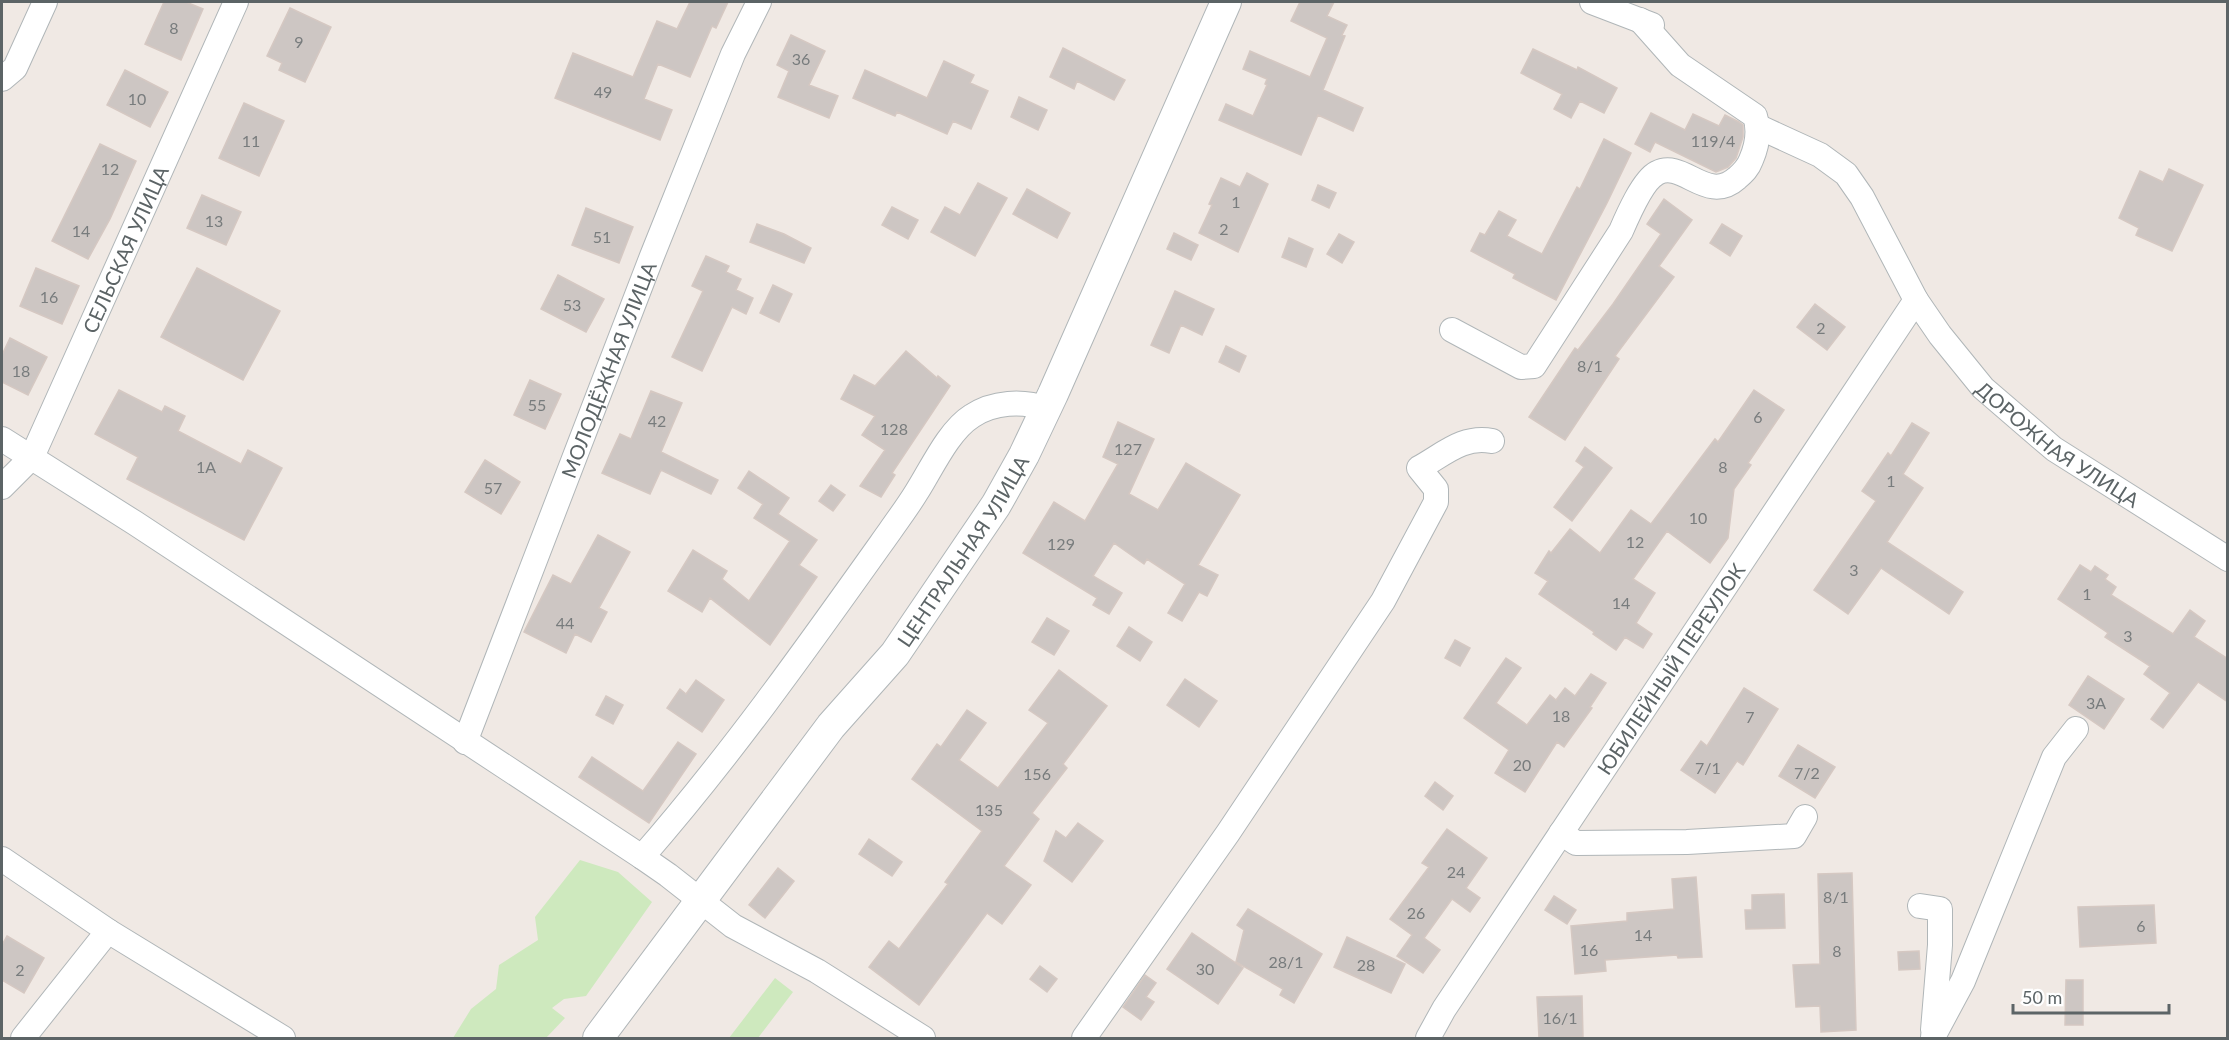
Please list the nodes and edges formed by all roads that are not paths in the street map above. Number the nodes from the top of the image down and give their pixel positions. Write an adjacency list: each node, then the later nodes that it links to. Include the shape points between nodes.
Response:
1 (45, 2): 6 (street, via 15,68)
2 (236, 2): 13 (street, СЕЛЬСКАЯ УЛИЦА)
3 (759, 2): 17 (street, МОЛОДЁЖНАЯ УЛИЦА, via 733,54 656,245)
4 (1226, 2): 10 (street, ЦЕНТРАЛЬНАЯ УЛИЦА)
5 (1592, 2): 7 (street, via 1646,23 1672,57 1744,107 1755,116)
6 (2, 79)
7 (1759, 127): 8 (street, ДОРОЖНАЯ УЛИЦА, via 1820,155 1845,174 1862,197); 9 (street, via 1756,150 1747,170 1731,184 1719,188 1679,173 1664,170 1654,174 1534,366 1521,367)
8 (1916, 300): 15 (street, ДОРОЖНАЯ УЛИЦА, via 1983,388 2054,449); 19 (street, ЮБИЛЕЙНЫЙ ПЕРЕУЛОК)
9 (1452, 330)
10 (1046, 409): 20 (street, via 1031,403 992,407 971,416 955,432 833,611); 22 (street, ЦЕНТРАЛЬНАЯ УЛИЦА, via 996,505 895,654 831,726)
11 (2, 439): 13 (street)
12 (1492, 441): 29 (street, via 1467,441 1419,468 1436,489 1436,502 1383,601 1228,833)
13 (32, 457): 14 (street, СЕЛЬСКАЯ УЛИЦА); 17 (street)
14 (2, 487)
15 (2228, 559)
16 (2076, 729): 31 (street, via 2054,757 1963,981)
17 (465, 742): 20 (street)
18 (1805, 817): 19 (street, via 1794,836 1576,843)
19 (1561, 833): 30 (street, ЮБИЛЕЙНЫЙ ПЕРЕУЛОК)
20 (642, 857): 22 (street)
21 (2, 859): 24 (street)
22 (700, 900): 27 (street, ЦЕНТРАЛЬНАЯ УЛИЦА); 28 (street, via 733,926 817,971)
23 (1920, 906): 31 (street, via 1940,909)
24 (108, 931): 25 (street); 26 (street)
25 (23, 1038)
26 (283, 1038)
27 (598, 1038)
28 (923, 1038)
29 (1083, 1038)
30 (1428, 1038)
31 (1933, 1038)

